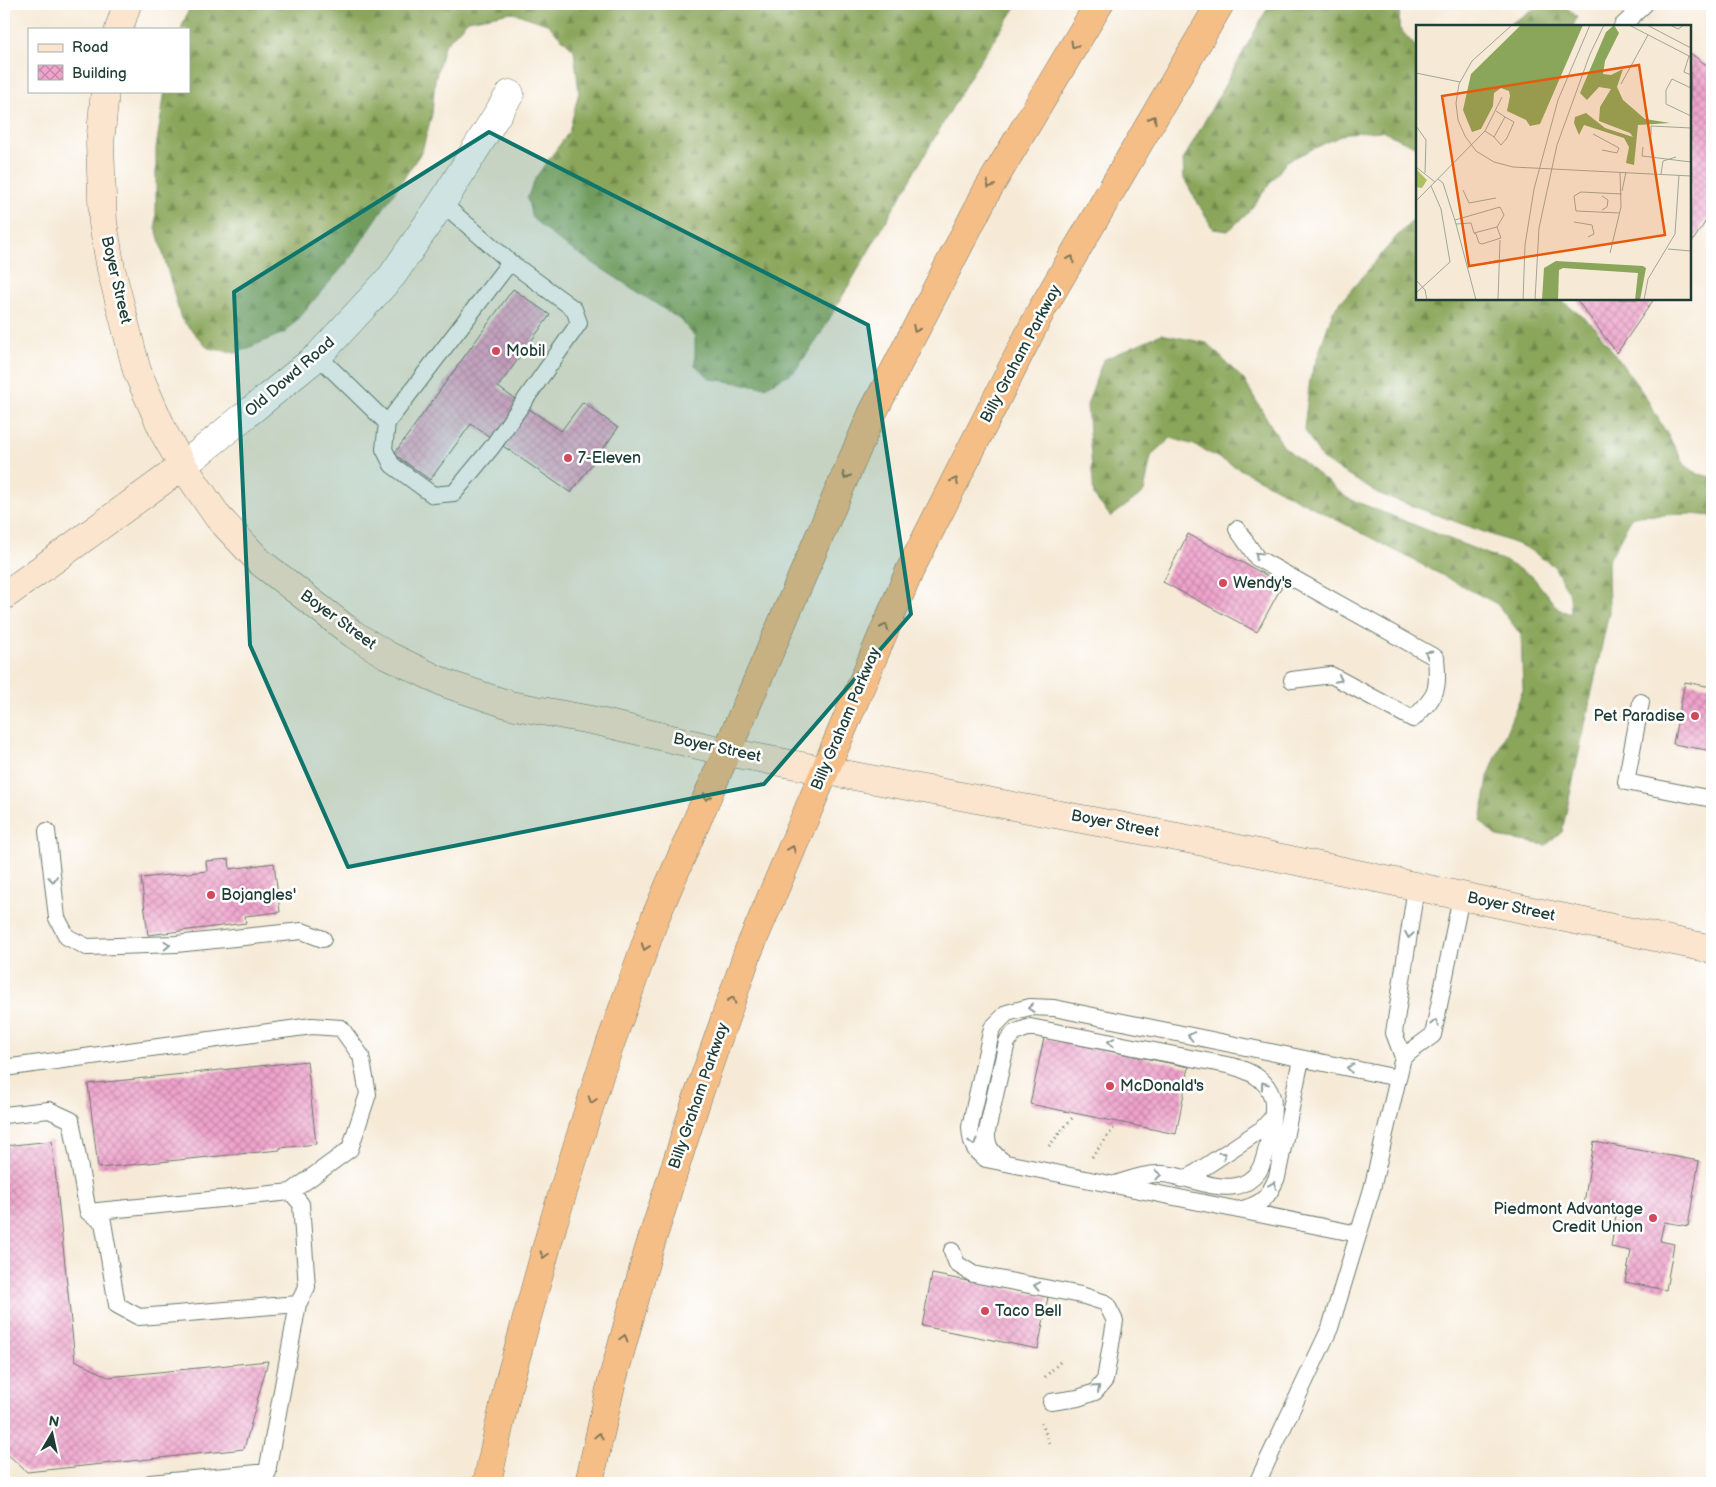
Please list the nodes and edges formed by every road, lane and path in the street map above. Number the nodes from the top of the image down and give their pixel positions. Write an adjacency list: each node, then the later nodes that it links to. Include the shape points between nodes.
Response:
1 (127, 4): 6 (main road)
2 (1100, 4): 18 (highway, one-way to 18, via 986,191 872,414)
3 (1220, 4): 19 (highway, Billy Graham Parkway, one-way to 3, via 910,570 1042,309)
4 (1644, 4): 5 (lane)
5 (1623, 25)
6 (119, 28)
7 (106, 92): 13 (main road, Boyer Street, via 100,144 103,223 111,269 138,370 165,435)
8 (510, 94): 9 (street, Old Dowd Road)
9 (442, 203): 10 (lane); 11 (street, Old Dowd Road, via 392,276)
10 (510, 262): 12 (lane); 12 (lane, via 574,308 579,323 482,461 454,493 433,495 392,465 384,449)
11 (318, 356): 12 (lane); 13 (street, Old Dowd Road)
12 (387, 423)
13 (183, 466): 15 (main road, Old Dowd Road); 18 (main road, Boyer Street, via 218,517 260,562 353,634 387,655 446,684 510,705 596,721)
14 (1237, 529): 16 (lane, one-way to 14, via 1331,675 1413,719 1432,700 1439,684 1436,658 1257,558)
15 (4, 596)
16 (1292, 680)
17 (1641, 702): 20 (lane, via 1626,782)
18 (727, 752): 19 (main road, Boyer Street); 48 (highway, one-way to 48, via 655,918 601,1070 552,1224 508,1386)
19 (825, 769): 22 (main road, Boyer Street, via 1225,846); 49 (highway, Billy Graham Parkway, one-way to 19, via 605,1409 648,1252 696,1102 748,952)
20 (1712, 799)
21 (47, 831): 24 (lane, one-way to 24, via 57,918 68,937 87,947 176,944 302,931)
22 (1416, 887): 23 (main road, Boyer Street); 26 (lane, one-way to 26, via 1394,1033)
23 (1461, 897): 25 (main road, Boyer Street); 26 (lane, one-way to 23, via 1433,1035)
24 (323, 939)
25 (1712, 949)
26 (1403, 1057): 29 (lane)
27 (1301, 1059): 29 (lane, one-way to 27); 34 (lane, one-way to 34, via 1054,1008 1030,1007 1007,1013 992,1028 970,1127 976,1153 986,1159); 40 (lane, one-way to 27, via 1256,1206 1271,1192 1277,1177)
28 (4, 1068): 39 (lane, via 312,1026 341,1028 361,1056 368,1094 350,1149)
29 (1398, 1078): 42 (lane)
30 (4, 1115): 41 (lane, via 49,1110 71,1120)
31 (1072, 1117): 35 (path)
32 (1272, 1118): 34 (lane, one-way to 34, via 1272,1098 1264,1082 1250,1071 1030,1027 1014,1033 1008,1042 987,1132 986,1142 991,1151); 37 (lane, one-way to 32, via 1199,1171 1262,1129); 37 (lane, via 1263,1163 1249,1181 1236,1186 1216,1186)
33 (1116, 1125): 36 (path)
34 (1004, 1162): 35 (lane)
35 (1031, 1168): 36 (lane)
36 (1076, 1178): 38 (lane)
37 (1181, 1179): 38 (lane, one-way to 37, via 1157,1173)
38 (1111, 1185): 40 (lane)
39 (291, 1192): 41 (lane); 44 (lane, via 301,1204 307,1287)
40 (1235, 1210): 42 (lane)
41 (88, 1212): 44 (lane, via 103,1222 117,1305 139,1317)
42 (1358, 1234): 50 (lane, via 1330,1328)
43 (952, 1251): 45 (lane, one-way to 43, via 1095,1392 1105,1380 1116,1321 1106,1303 973,1274 957,1264)
44 (298, 1304): 46 (lane)
45 (1051, 1402)
46 (266, 1478): 47 (lane)
47 (150, 1483)
48 (487, 1483)
49 (589, 1483)
50 (1257, 1483)

